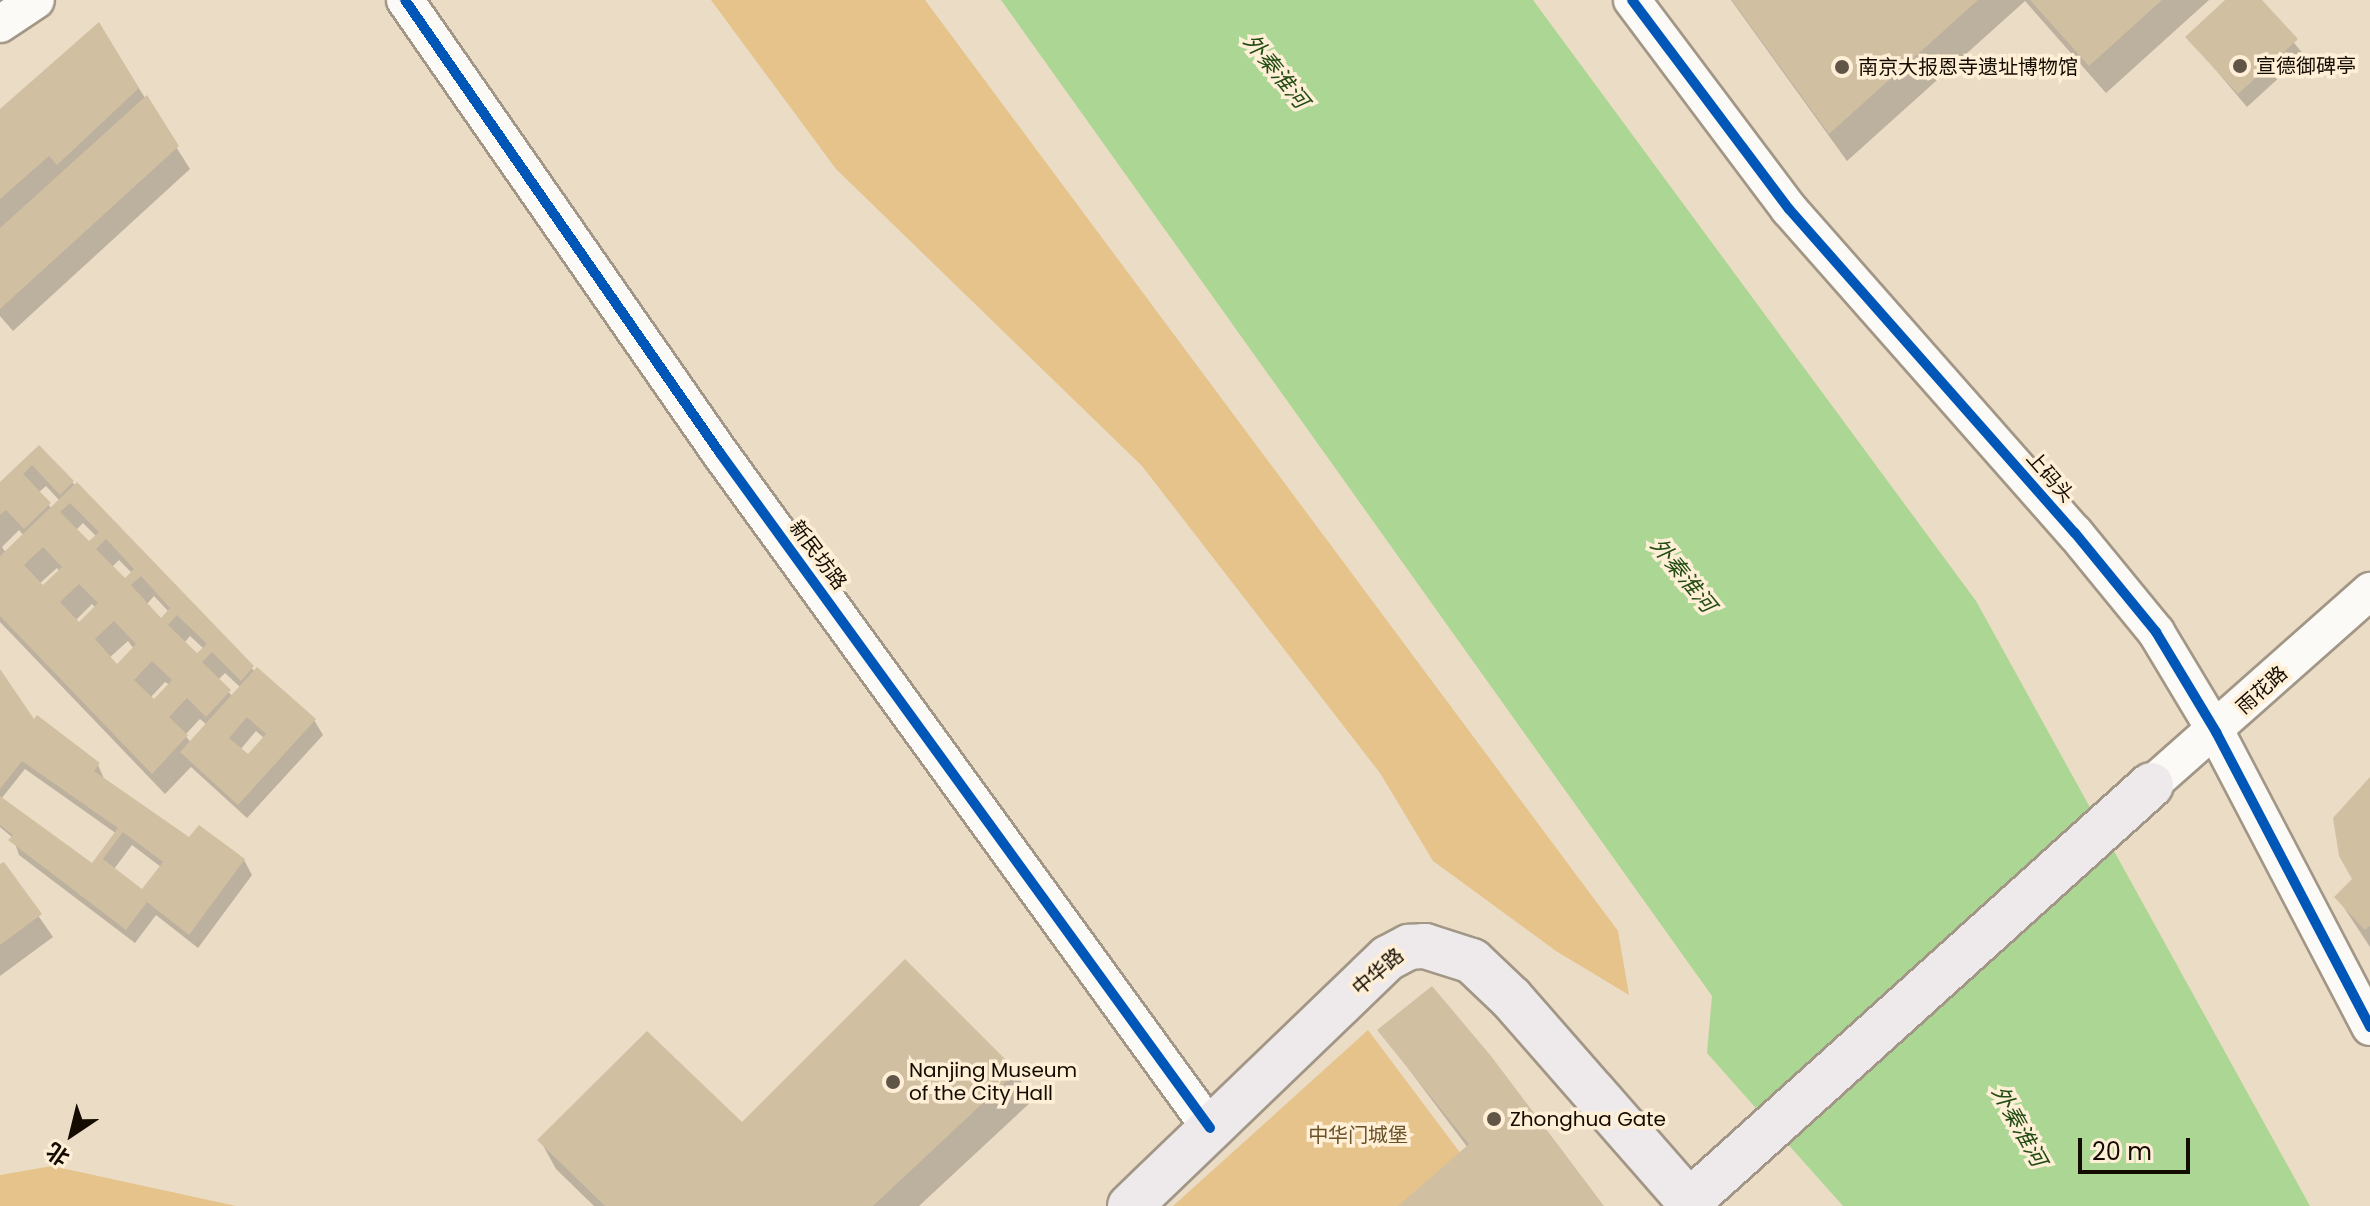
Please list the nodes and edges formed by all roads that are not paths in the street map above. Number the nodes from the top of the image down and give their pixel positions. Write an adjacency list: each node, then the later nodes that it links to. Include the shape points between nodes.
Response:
1 (36, 0): 4 (street)
2 (405, 0): 9 (street, 新民坊路, via 720,453)
3 (1632, 0): 6 (street, 上码头, via 1789,209 2035,486 2156,632)
4 (0, 24)
5 (2370, 591): 6 (street, 雨花路)
6 (2216, 732): 7 (street, 雨花路); 8 (street, 上码头)
7 (2151, 785): 10 (main road)
8 (2370, 1027)
9 (1210, 1128): 10 (main road, 中华路, via 1388,958 1409,947 1444,948 1472,961 1511,998); 11 (main road, 中华路)
10 (1691, 1203)
11 (1130, 1206)

